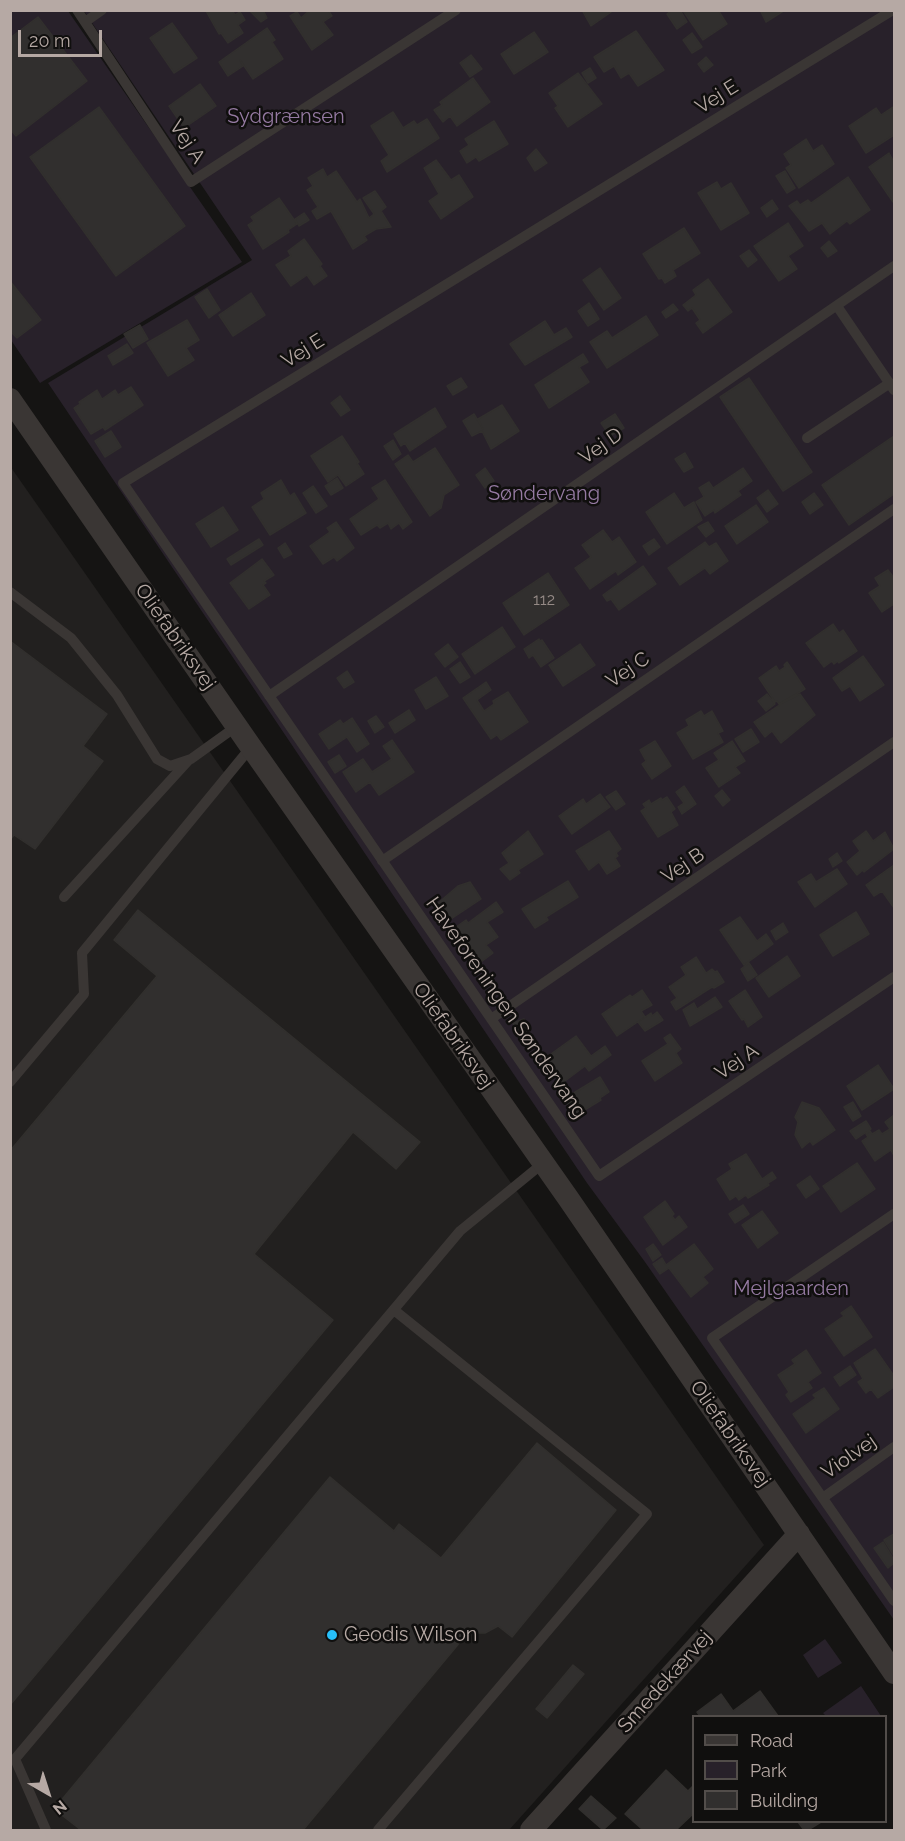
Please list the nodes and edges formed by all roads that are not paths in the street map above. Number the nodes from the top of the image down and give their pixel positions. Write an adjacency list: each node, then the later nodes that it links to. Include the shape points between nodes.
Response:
1 (77, 10): 5 (lane, Vej A)
2 (102, 10): 5 (lane)
3 (456, 10): 5 (lane, Vej A, via 191,182)
4 (892, 10): 13 (lane, Vej E, via 123,483)
5 (85, 22)
6 (894, 266): 7 (lane, Vej D)
7 (837, 306): 8 (lane); 13 (lane, Vej D)
8 (892, 387): 10 (lane)
9 (10, 399): 14 (street, Oliefabriksvej)
10 (807, 438)
11 (894, 509): 18 (lane, Vej C)
12 (10, 592): 17 (lane, via 72,638 117,695 157,759 170,766)
13 (268, 696): 18 (lane, Vej E)
14 (237, 726): 16 (street, Oliefabriksvej); 17 (lane)
15 (894, 742): 21 (lane, Vej B)
16 (251, 747): 22 (lane, via 82,953 84,994); 23 (street, Oliefabriksvej)
17 (190, 759): 19 (lane)
18 (382, 861): 21 (lane, Haveforeningen Søndervang)
19 (64, 897)
20 (894, 977): 24 (lane, Vej A)
21 (491, 1019): 24 (lane, Haveforeningen Søndervang)
22 (10, 1082)
23 (542, 1164): 26 (lane, via 460,1231); 29 (street, Oliefabriksvej)
24 (599, 1176)
25 (894, 1214): 28 (lane, via 712,1338)
26 (394, 1310): 32 (lane, via 15,1760); 33 (lane, via 646,1514)
27 (894, 1448): 28 (lane, Violvej)
28 (824, 1497): 30 (lane)
29 (799, 1534): 31 (street, Oliefabriksvej); 34 (street, Smedekærvej)
30 (894, 1601)
31 (894, 1673)
32 (46, 1830)
33 (378, 1830)
34 (531, 1830)

